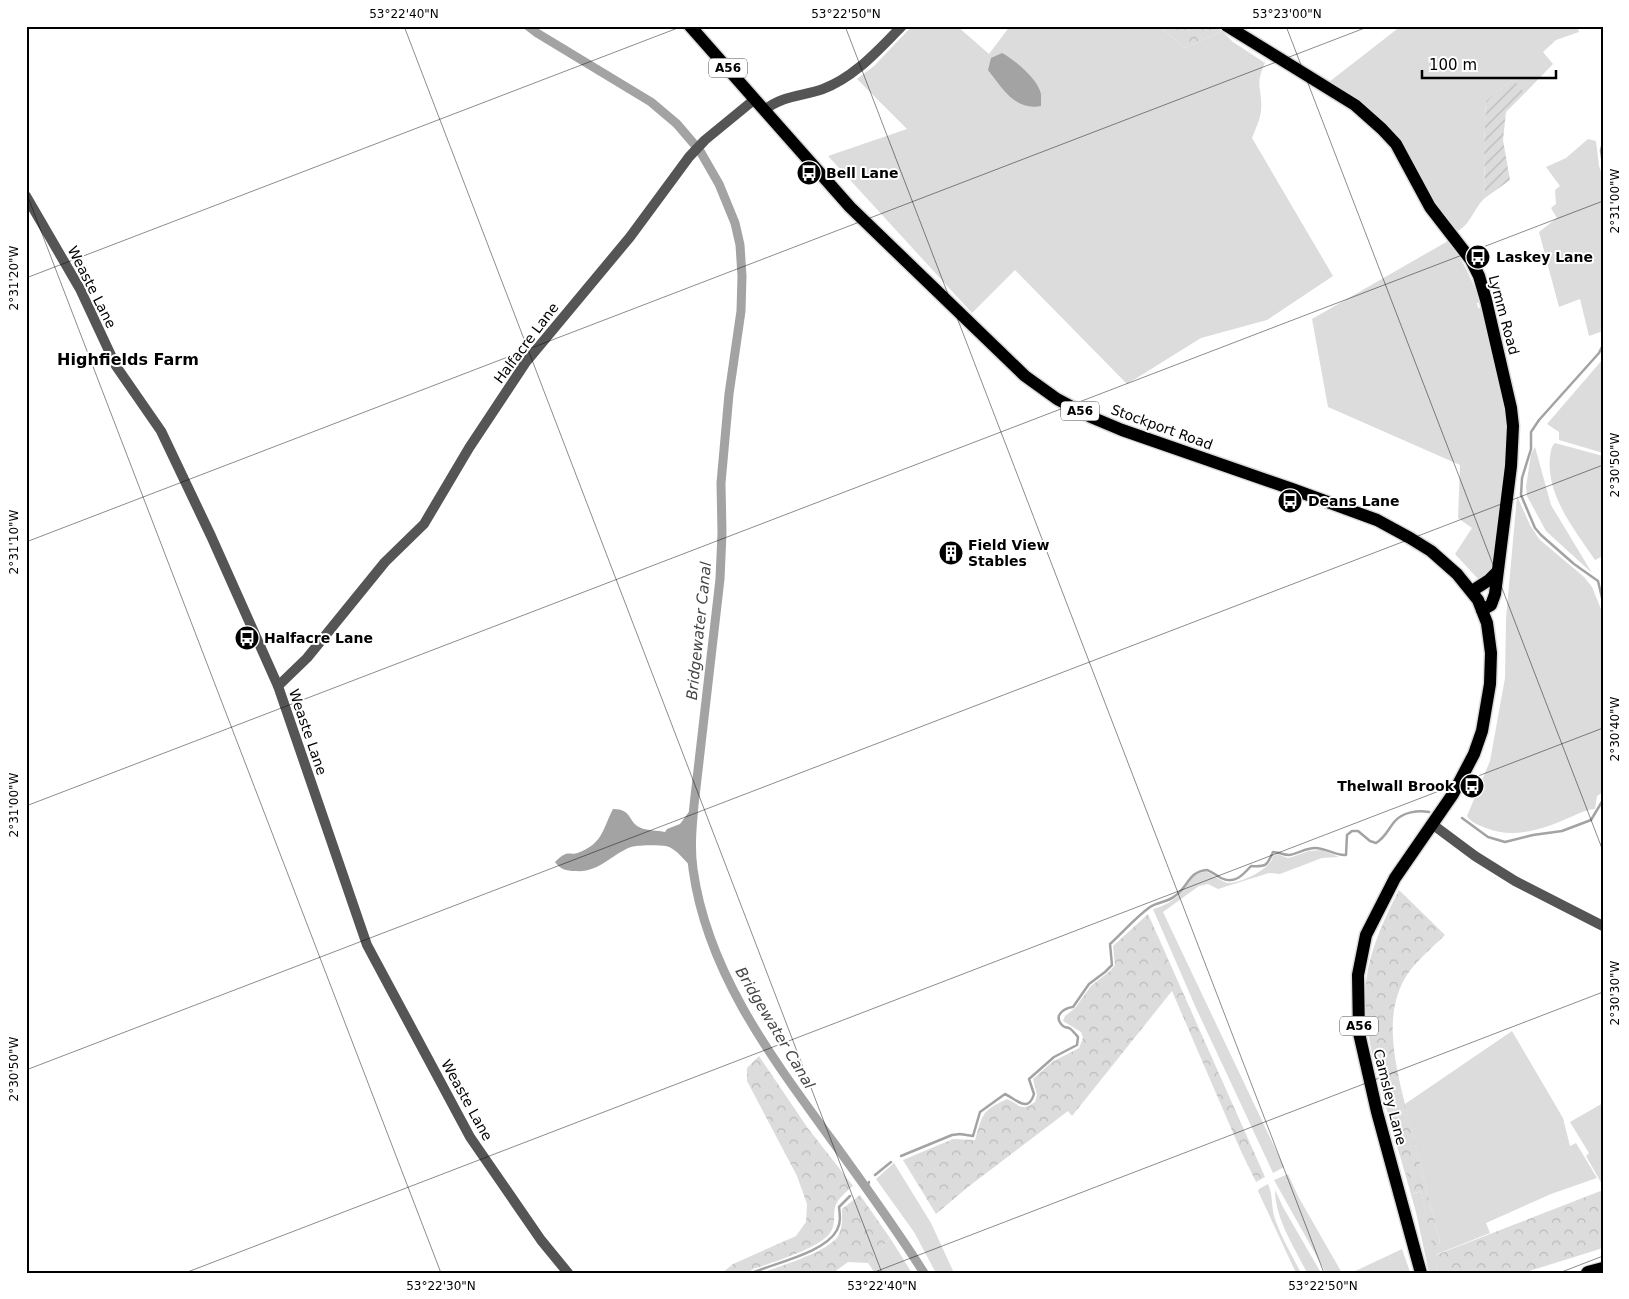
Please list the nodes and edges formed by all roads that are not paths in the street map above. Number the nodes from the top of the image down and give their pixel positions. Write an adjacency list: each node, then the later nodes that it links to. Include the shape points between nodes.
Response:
1 (690, 26): 4 (main road, Stockport Road / A56)
2 (902, 26): 5 (street, via 859,68 841,80 823,89 781,100)
3 (1227, 26): 7 (main road, Lymm Road, via 1356,105 1382,128 1396,144 1430,207 1472,260 1488,308 1513,426)
4 (755, 99): 5 (main road, Stockport Road / A56); 10 (street, Halfacre Lane, via 689,157 630,237 526,362 424,524 385,562 307,658)
5 (765, 110): 8 (main road, Stockport Road / A56, via 850,207 999,352 1057,399 1091,418 1122,430 1377,520 1431,551)
6 (26, 196): 10 (street, Weaste Lane, via 80,289 116,366 161,431)
7 (1497, 572): 8 (main road); 9 (main road, Lymm Road, via 1493,600)
8 (1472, 591): 9 (main road, Stockport Road / A56)
9 (1482, 610): 11 (main road, Stockport Road / A56, via 1491,653 1490,684 1482,731 1463,776)
10 (278, 686): 14 (street, Weaste Lane, via 367,945 470,1137 541,1240)
11 (1432, 824): 12 (street, via 1514,881); 15 (main road, Camsley Lane / A56, via 1395,878 1378,910 1366,935 1358,975 1359,1033)
12 (1603, 926)
13 (1603, 1268): 16 (highway)
14 (568, 1273)
15 (1421, 1273)
16 (1588, 1273)

